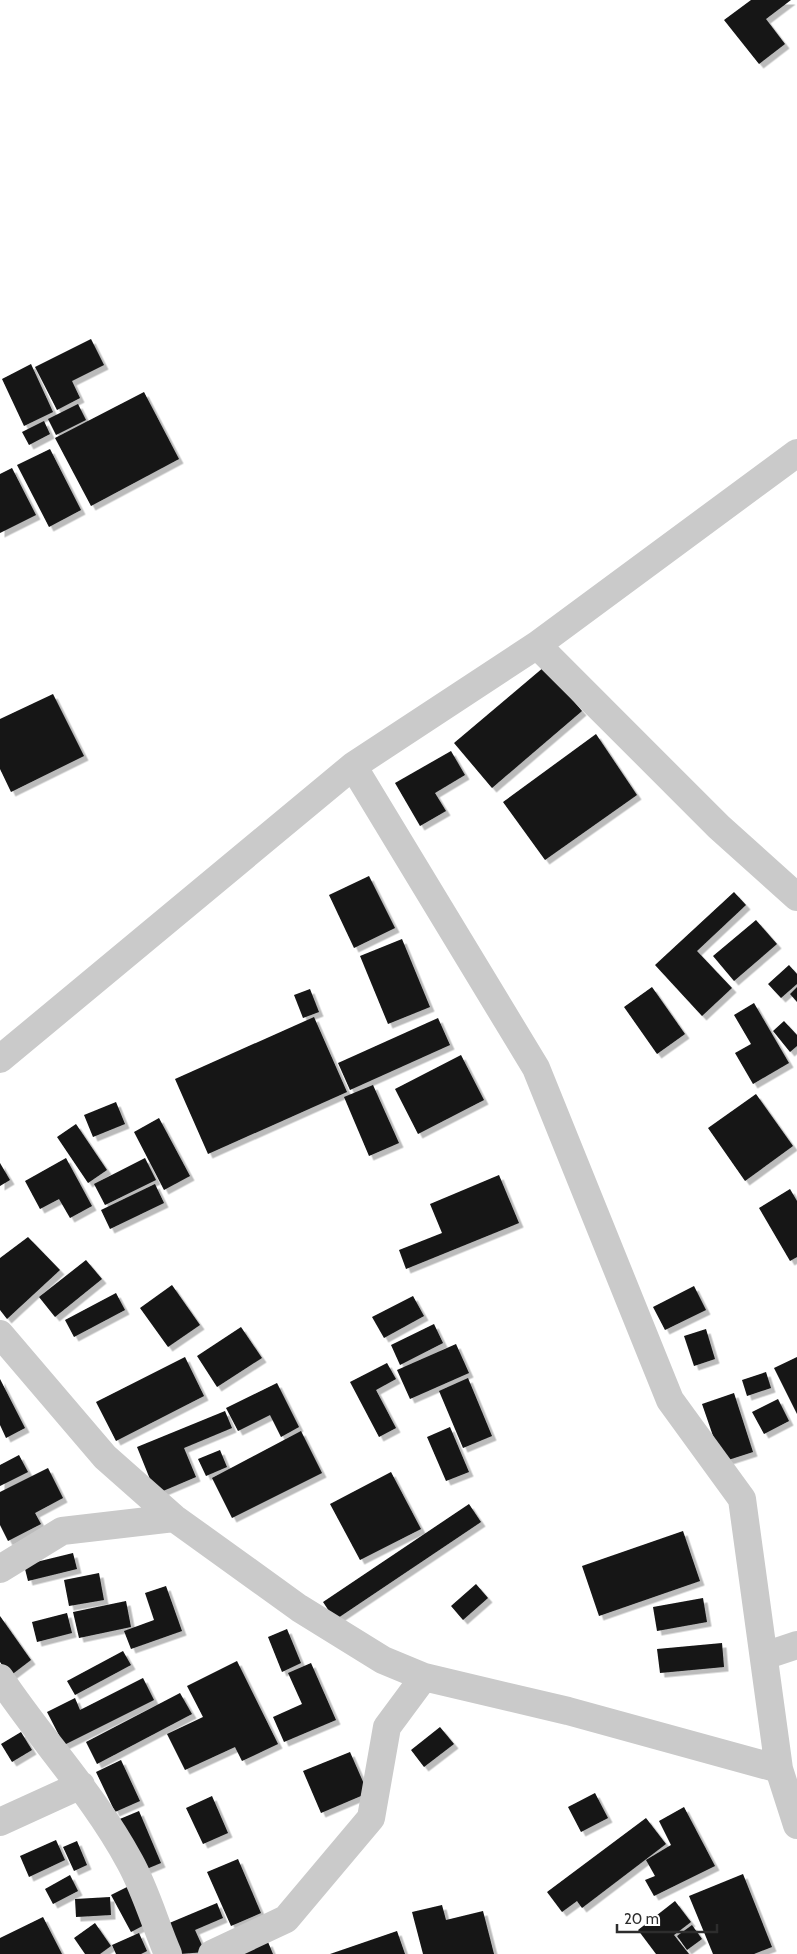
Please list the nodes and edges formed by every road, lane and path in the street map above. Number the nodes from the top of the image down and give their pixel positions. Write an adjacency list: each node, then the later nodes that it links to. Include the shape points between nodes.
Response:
1 (797, 453): 2 (street)
2 (538, 645): 3 (street); 4 (street, via 719,827)
3 (353, 766): 5 (street); 10 (street, via 536,1068 670,1400 742,1499)
4 (797, 897)
5 (0, 1059)
6 (0, 1334): 7 (street, via 106,1457)
7 (174, 1518): 8 (street, via 62,1531); 11 (street, via 299,1608 383,1660)
8 (0, 1569)
9 (797, 1645): 10 (street)
10 (764, 1656): 13 (street)
11 (424, 1677): 13 (street, via 568,1711); 18 (street, via 388,1727 371,1818 286,1919)
12 (0, 1678): 14 (street, via 20,1709)
13 (780, 1769): 16 (street)
14 (81, 1785): 15 (street); 17 (street, via 131,1862)
15 (0, 1822)
16 (797, 1826)
17 (168, 1954)
18 (212, 1954)

